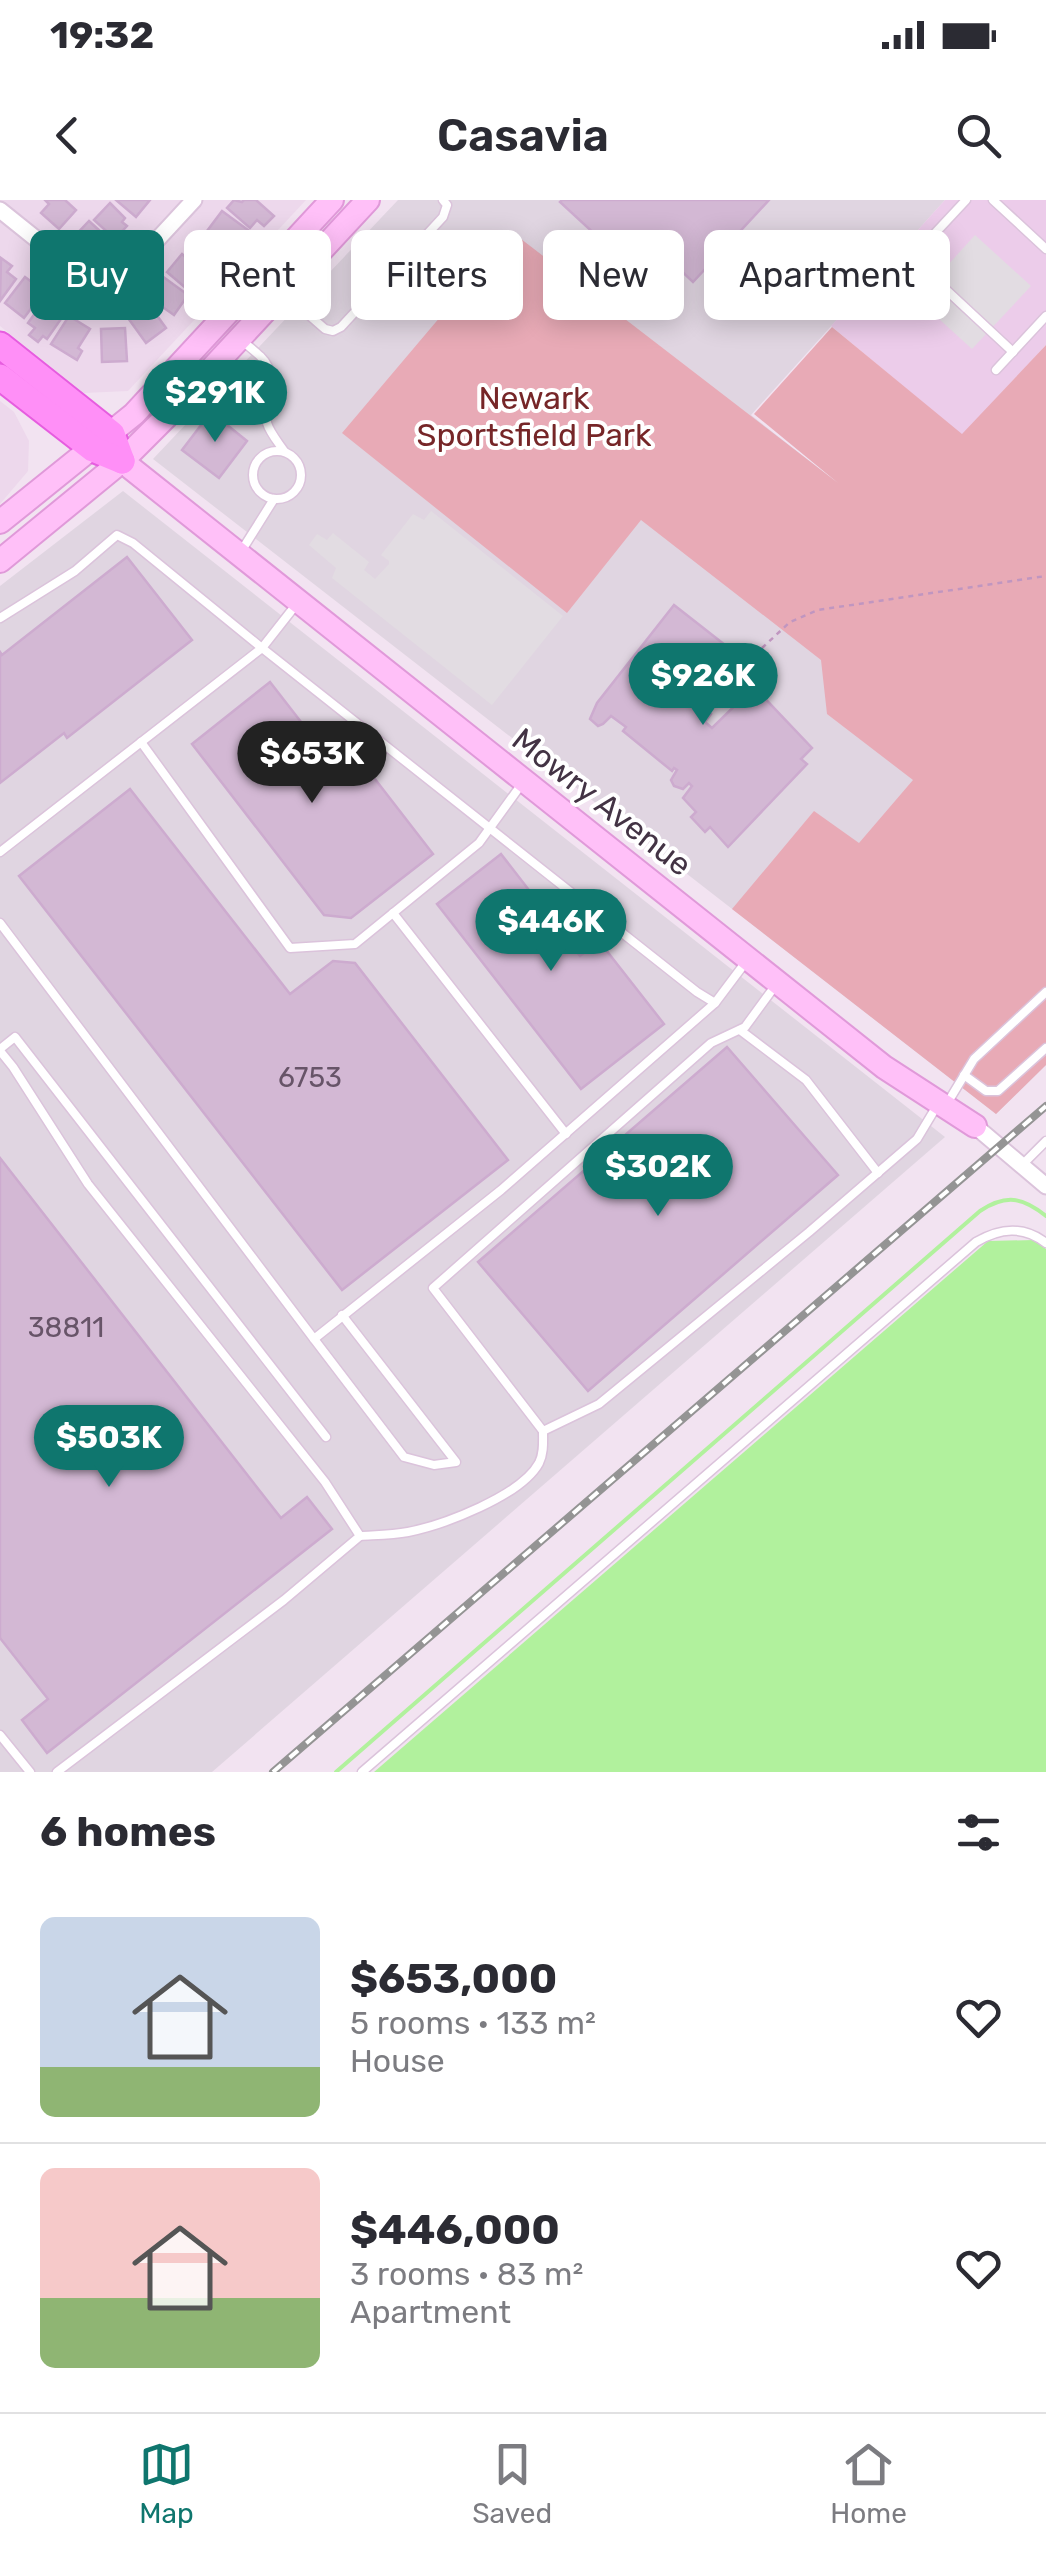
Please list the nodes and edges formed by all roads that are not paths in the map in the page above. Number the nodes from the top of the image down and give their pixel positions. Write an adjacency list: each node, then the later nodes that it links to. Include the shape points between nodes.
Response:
1 (194, 200): 7 (street, via 106,295)
2 (332, 200): 20 (main road)
3 (368, 200): 9 (main road)
4 (443, 200): 14 (lane, via 442,217 341,328 325,329)
5 (966, 200): 8 (lane)
6 (993, 200): 10 (lane)
7 (1, 205)
8 (938, 230)
9 (331, 240)
10 (1046, 249)
11 (950, 293): 17 (lane)
12 (1046, 316): 17 (lane)
13 (256, 320): 15 (main road)
14 (315, 320)
15 (240, 338): 21 (lane, via 270,369 267,424); 22 (main road)
16 (0, 345): 20 (main road)
17 (1013, 352): 18 (lane)
18 (996, 370)
19 (0, 377): 20 (main road)
20 (102, 442): 22 (main road); 24 (main road)
21 (284, 451): 23 (lane, via 300,468 299,483 289,496); 23 (lane, via 268,452 253,470 255,486)
22 (122, 462): 25 (main road, Mowry Avenue); 26 (main road)
23 (274, 499): 25 (lane)
24 (0, 522)
25 (239, 554): 27 (main road, Mowry Avenue)
26 (0, 561)
27 (299, 602): 29 (lane); 31 (main road, Mowry Avenue)
28 (0, 618): 29 (lane, via 75,571 116,535)
29 (262, 648): 30 (lane); 32 (lane)
30 (141, 742): 33 (lane); 34 (lane, via 290,948 356,944)
31 (524, 781): 32 (lane); 36 (main road, Mowry Avenue)
32 (490, 828): 34 (lane); 39 (lane)
33 (0, 852)
34 (393, 913): 46 (lane)
35 (0, 922): 53 (lane)
36 (748, 959): 37 (main road, Mowry Avenue); 39 (lane)
37 (778, 983): 40 (lane); 44 (main road, Mowry Avenue)
38 (1046, 992): 43 (lane)
39 (714, 1003): 46 (lane)
40 (740, 1029): 49 (lane, via 806,1080); 54 (lane, via 711,1043 433,1288)
41 (1046, 1048): 43 (lane, via 998,1091 986,1091)
42 (0, 1050): 55 (lane, via 15,1036); 56 (lane, via 88,1184 325,1482)
43 (964, 1074): 44 (lane)
44 (942, 1104): 45 (main road, Mowry Avenue); 49 (lane, via 917,1139)
45 (976, 1126): 48 (street, Mowry Avenue)
46 (566, 1134): 52 (lane)
47 (1046, 1141): 48 (lane)
48 (1022, 1165): 50 (street, Mowry Avenue)
49 (878, 1173): 54 (lane, via 599,1404)
50 (1046, 1186)
51 (1046, 1243): 60 (lane, via 1010,1229 976,1242)
52 (342, 1316): 53 (lane); 53 (lane, via 456,1462 434,1465 404,1457)
53 (314, 1339)
54 (543, 1432): 56 (lane, via 538,1464 491,1502 409,1532)
55 (326, 1437)
56 (360, 1536): 59 (lane)
57 (0, 1735): 58 (lane)
58 (30, 1772)
59 (58, 1772)
60 (362, 1772)

